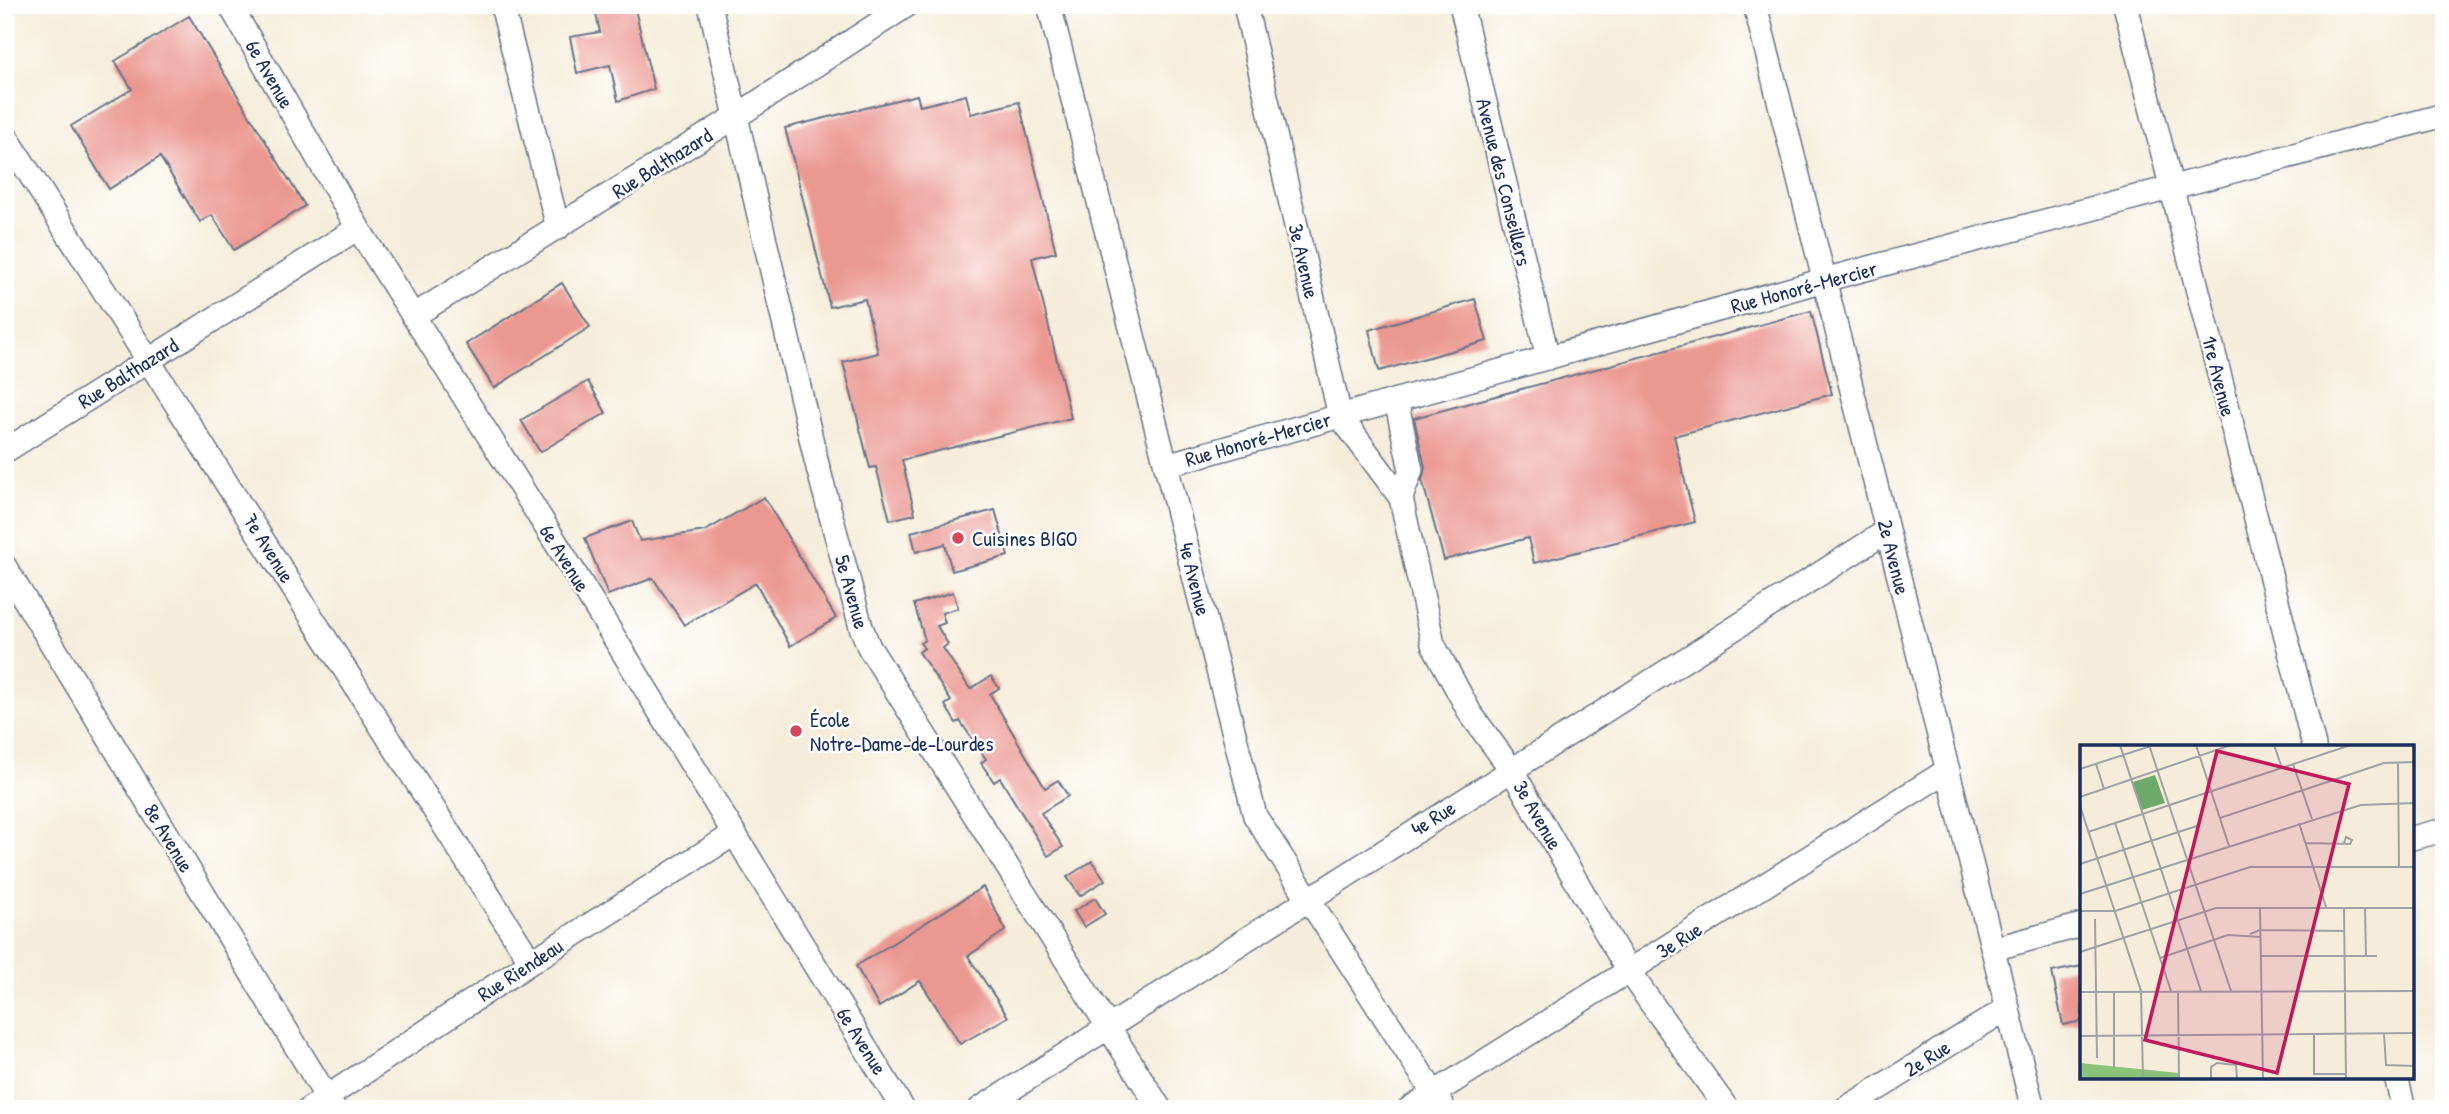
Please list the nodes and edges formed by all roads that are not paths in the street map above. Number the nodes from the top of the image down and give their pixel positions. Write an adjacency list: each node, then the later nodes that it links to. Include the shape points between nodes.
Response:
1 (230, 5): 14 (street, 6e Avenue)
2 (502, 5): 15 (street)
3 (710, 5): 11 (street, 5e Avenue)
4 (907, 5): 11 (street, Rue Balthazard)
5 (1049, 5): 23 (street, 4e Avenue)
6 (1245, 5): 21 (street, 3e Avenue)
7 (1461, 5): 18 (street, Avenue des Conseillers)
8 (1755, 5): 16 (street, 2e Avenue)
9 (2125, 5): 13 (street, 1re Avenue)
10 (2444, 115): 13 (street, Rue Honoré-Mercier)
11 (737, 116): 15 (street, Rue Balthazard); 39 (street, 5e Avenue, via 817,464 869,647)
12 (5, 135): 19 (street, 7e Avenue)
13 (2171, 188): 16 (street, Rue Honoré-Mercier); 27 (street, 1re Avenue)
14 (358, 228): 17 (street, 6e Avenue); 19 (street, Rue Balthazard)
15 (558, 228): 17 (street, Rue Balthazard)
16 (1824, 280): 18 (street, Rue Honoré-Mercier); 25 (street, 2e Avenue)
17 (413, 316): 31 (street, 6e Avenue)
18 (1548, 358): 20 (street, Rue Honoré-Mercier)
19 (148, 360): 22 (street, Rue Balthazard); 36 (street, 7e Avenue)
20 (1396, 400): 21 (street, Rue Honoré-Mercier); 24 (street, 3e Avenue, via 1411,470)
21 (1340, 416): 23 (street, Rue Honoré-Mercier); 24 (street, 3e Avenue)
22 (5, 451)
23 (1166, 465): 33 (street, 4e Avenue, via 1255,816)
24 (1401, 498): 28 (street, 3e Avenue, via 1433,643 1470,713)
25 (1887, 531): 28 (street, 4e Rue); 29 (street, 2e Avenue)
26 (6, 568): 42 (street, 8e Avenue)
27 (2313, 745)
28 (1511, 769): 33 (street, 4e Rue); 37 (street, 3e Avenue)
29 (1948, 770): 35 (street, 2e Avenue); 37 (street, 3e Rue)
30 (2444, 830): 32 (street)
31 (734, 834): 36 (street, Rue Riendeau); 43 (street, 6e Avenue)
32 (2414, 838)
33 (1307, 898): 39 (street, 4e Rue); 41 (street, 4e Avenue)
34 (2080, 925): 35 (street)
35 (1993, 949): 38 (street, 2e Avenue)
36 (531, 962): 42 (street, Rue Riendeau)
37 (1629, 972): 41 (street, 3e Rue); 47 (street, 3e Avenue)
38 (2008, 1008): 48 (street, 2e Rue); 49 (street, 2e Avenue)
39 (1108, 1026): 44 (street, 4e Rue); 45 (street, 5e Avenue)
40 (2396, 1079): 50 (street)
41 (1439, 1101): 46 (street, 3e Rue)
42 (323, 1105)
43 (904, 1109)
44 (980, 1109)
45 (1160, 1109)
46 (1409, 1109)
47 (1727, 1109)
48 (1845, 1109)
49 (2034, 1109)
50 (2404, 1109)

